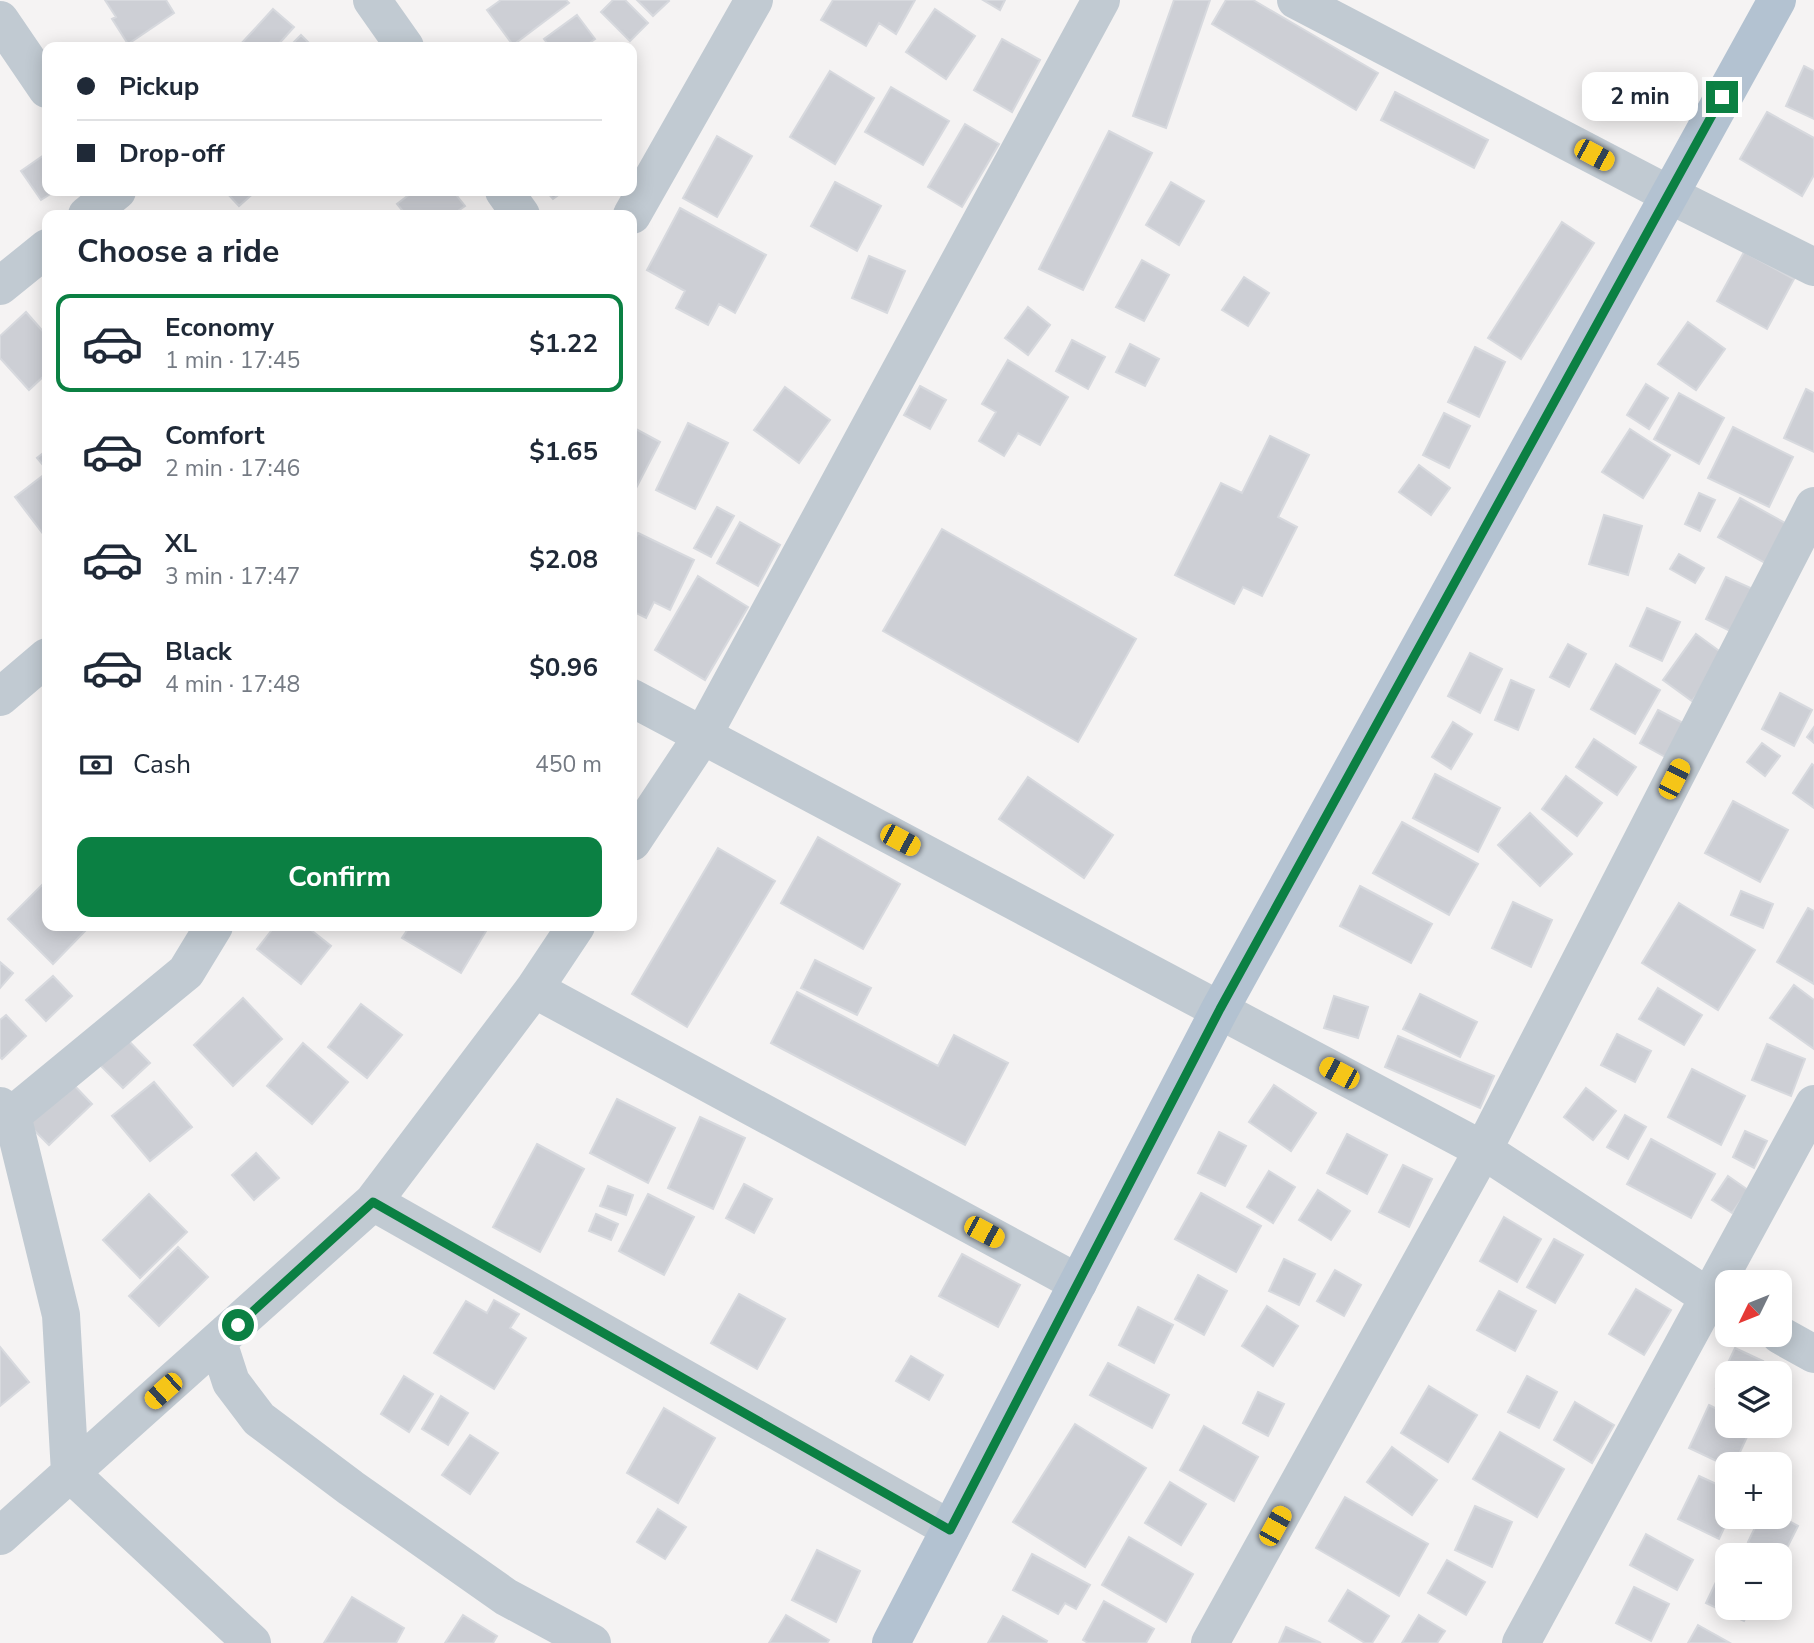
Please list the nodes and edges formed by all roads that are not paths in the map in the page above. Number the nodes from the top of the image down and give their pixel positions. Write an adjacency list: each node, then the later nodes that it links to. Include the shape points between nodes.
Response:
1 (372, 0): 7 (street)
2 (1101, 0): 20 (street)
3 (1296, 0): 9 (street)
4 (1776, 0): 9 (main road)
5 (746, 4): 12 (street)
6 (0, 20): 8 (street)
7 (401, 42)
8 (42, 82)
9 (1668, 194): 14 (street); 25 (main road)
10 (111, 196): 11 (street)
11 (94, 210)
12 (635, 210)
13 (42, 252): 15 (street)
14 (1814, 267)
15 (0, 286)
16 (1814, 506): 28 (street)
17 (42, 661): 18 (street)
18 (0, 697)
19 (637, 701): 20 (street)
20 (703, 736): 21 (street); 25 (street)
21 (637, 835)
22 (211, 931): 27 (street, via 186,972)
23 (573, 931): 24 (street)
24 (534, 989): 29 (street); 31 (street)
25 (1220, 1009): 28 (street); 31 (main road)
26 (1814, 1104): 30 (street)
27 (4, 1115): 37 (street, via 61,1315)
28 (1483, 1150): 32 (street); 43 (street)
29 (373, 1202): 34 (street); 38 (street)
30 (1734, 1270)
31 (1078, 1283): 38 (main road)
32 (1715, 1300)
33 (1715, 1307): 44 (street)
34 (219, 1342): 37 (street); 41 (street, via 231,1381 259,1419 506,1597)
35 (1792, 1342): 36 (street)
36 (1814, 1354)
37 (71, 1473): 39 (street); 40 (street)
38 (950, 1530): 42 (main road)
39 (0, 1536)
40 (252, 1643)
41 (592, 1643)
42 (891, 1643)
43 (1210, 1643)
44 (1521, 1643)

